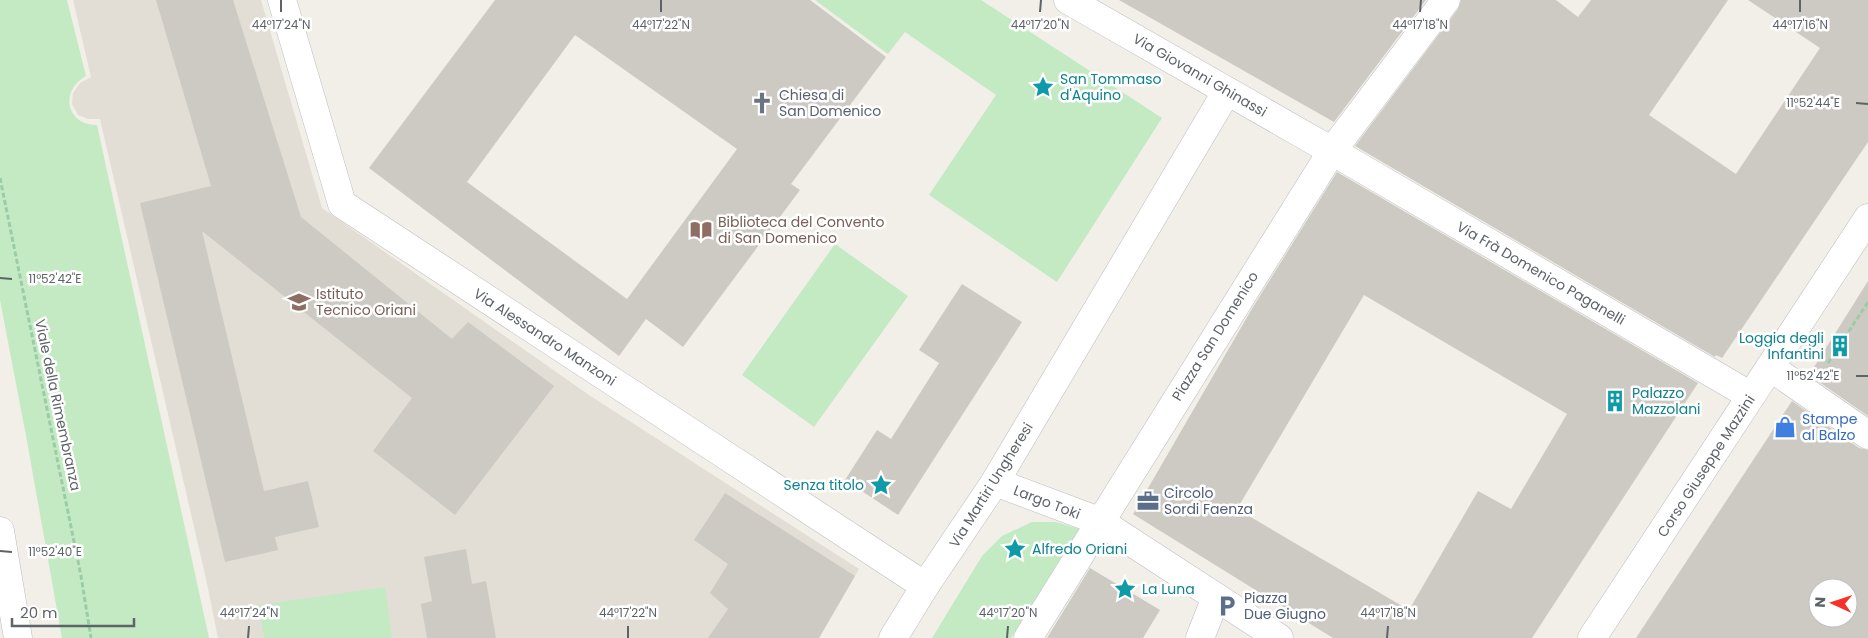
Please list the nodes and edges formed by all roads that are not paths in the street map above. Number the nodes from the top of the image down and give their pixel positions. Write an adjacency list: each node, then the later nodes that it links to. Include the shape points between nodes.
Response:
1 (282, 0): 13 (street, Via Alessandro Manzoni, via 342,204)
2 (1068, 0): 4 (street, Via Giovanni Ghinassi)
3 (1446, 0): 5 (street, Piazza San Domenico)
4 (1227, 91): 5 (street, Via Giovanni Ghinassi); 10 (street, Via Martiri Ungheresi)
5 (1332, 150): 8 (street, Via Frà Domenico Paganelli); 11 (street, Piazza San Domenico)
6 (1868, 218): 7 (street, Corso Giuseppe Mazzini)
7 (1770, 367): 8 (street, Corso Giuseppe Mazzini); 9 (street)
8 (1751, 396): 20 (street, Corso Giuseppe Mazzini)
9 (1868, 435)
10 (995, 482): 11 (street, Largo Toki); 13 (street, Via Martiri Ungheresi)
11 (1099, 521): 14 (street); 17 (street, Piazza San Domenico)
12 (0, 531): 15 (street)
13 (925, 586): 16 (street, Via Martiri Ungheresi)
14 (1216, 597): 18 (street); 19 (street)
15 (18, 638)
16 (893, 638)
17 (1028, 638)
18 (1200, 638)
19 (1279, 638)
20 (1592, 638)

